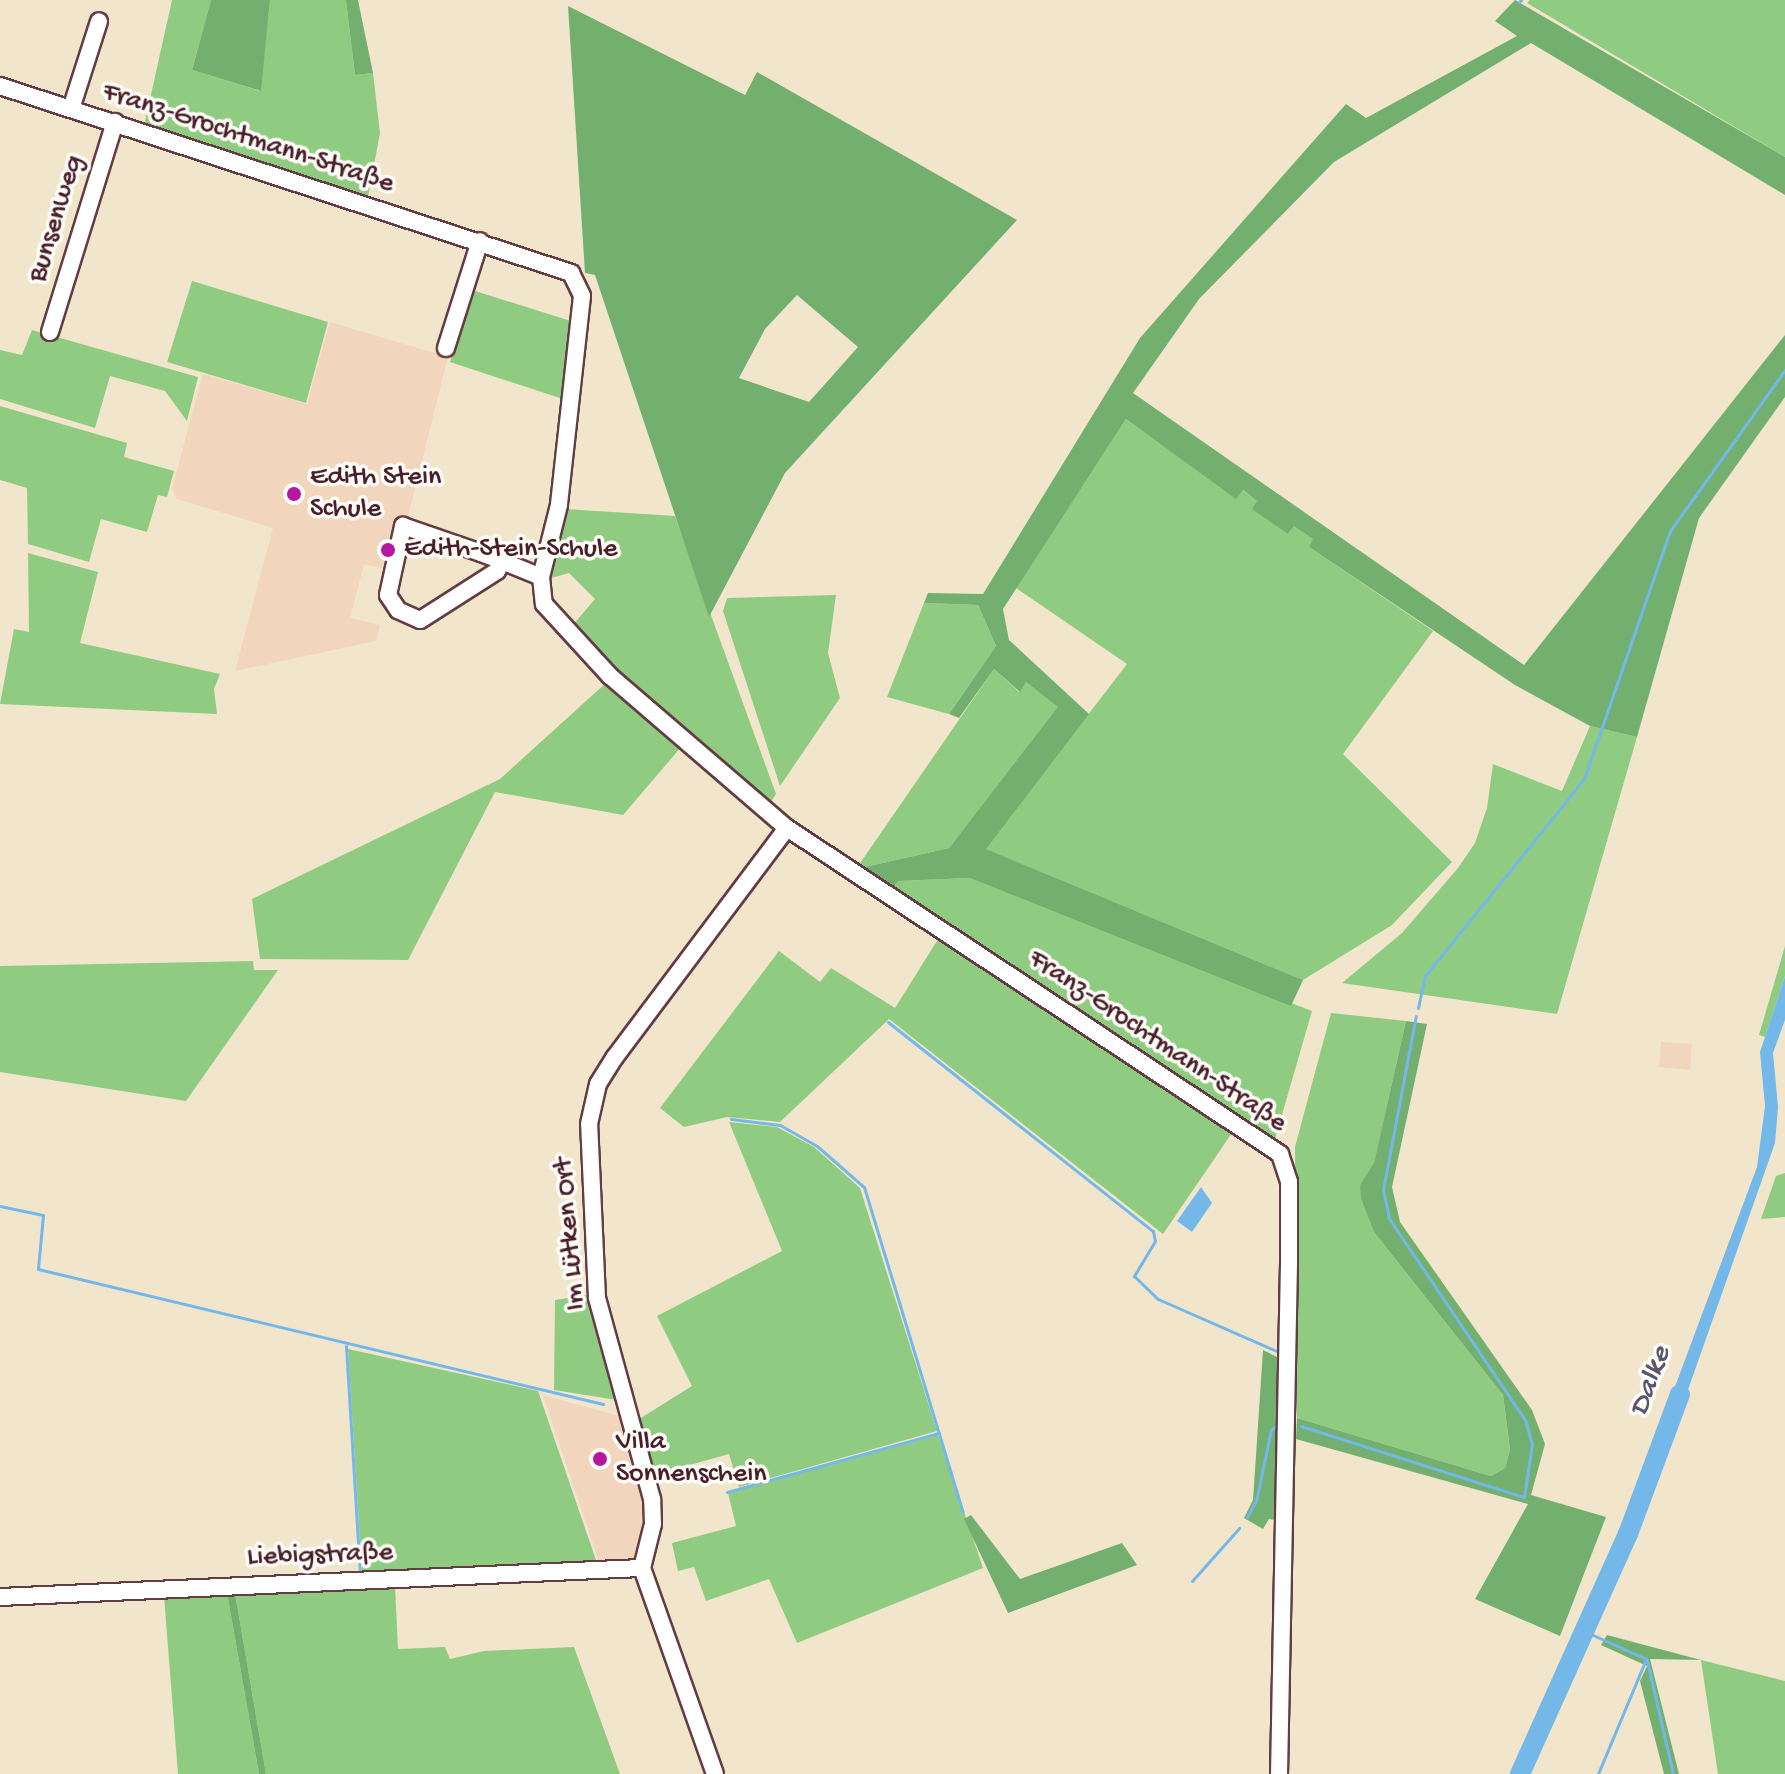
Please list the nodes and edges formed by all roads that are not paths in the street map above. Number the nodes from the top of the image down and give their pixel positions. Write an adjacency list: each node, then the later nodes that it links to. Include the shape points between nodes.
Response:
1 (99, 21): 3 (street)
2 (0, 86): 3 (street, Franz-Grochtmann-Straße)
3 (71, 109): 4 (street, Franz-Grochtmann-Straße)
4 (115, 122): 5 (street, Franz-Grochtmann-Straße); 6 (street, Bunsenweg)
5 (480, 241): 7 (street); 9 (street, Franz-Grochtmann-Straße, via 562,267 581,288 559,505)
6 (50, 332)
7 (446, 348)
8 (502, 561): 8 (street, via 403,526 388,595 398,610 420,620 497,571); 9 (street)
9 (541, 577): 10 (street, Franz-Grochtmann-Straße, via 544,604 610,676)
10 (787, 828): 11 (street, Im Lütken Ort, via 615,1057 592,1106 597,1298 652,1499 653,1524); 14 (street, Franz-Grochtmann-Straße, via 1280,1154 1289,1182 1289,1319)
11 (642, 1568): 12 (street, Liebigstraße); 13 (street)
12 (0, 1597)
13 (715, 1774)
14 (1279, 1774)

